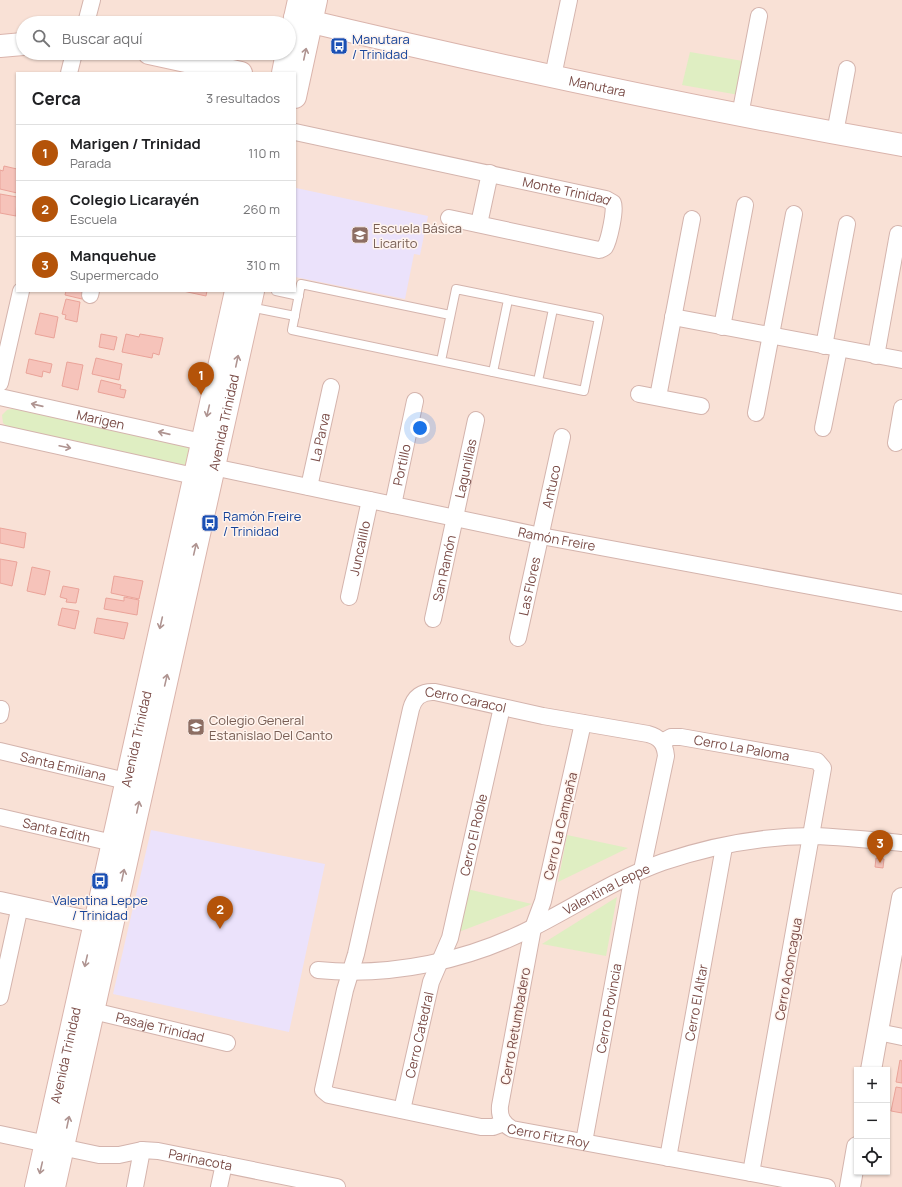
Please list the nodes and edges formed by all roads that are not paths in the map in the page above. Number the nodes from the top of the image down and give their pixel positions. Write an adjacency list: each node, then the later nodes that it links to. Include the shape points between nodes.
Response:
1 (92, 0): 5 (street)
2 (316, 0): 4 (main road)
3 (569, 0): 18 (street)
4 (302, 13): 7 (main road); 17 (main road, one-way to 4); 18 (main road, Manutara)
5 (88, 16)
6 (759, 16): 19 (street)
7 (296, 28)
8 (16, 45): 9 (main road)
9 (0, 46)
10 (72, 60): 14 (street)
11 (181, 60): 15 (main road)
12 (288, 60): 16 (main road)
13 (846, 69): 21 (street)
14 (69, 72)
15 (236, 72)
16 (291, 72)
17 (295, 72)
18 (553, 76): 19 (main road, Manutara)
19 (740, 115): 21 (main road, Manutara)
20 (296, 132): 23 (street, Monte Trinidad)
21 (835, 133): 22 (main road, Manutara)
22 (902, 144)
23 (490, 173): 28 (street); 28 (street, Monte Trinidad, via 606,199 613,203 615,210 607,244 599,250)
24 (745, 205): 40 (street)
25 (794, 214): 41 (street)
26 (449, 218): 28 (street, Monte Trinidad)
27 (692, 218): 39 (street)
28 (479, 224)
29 (847, 224): 42 (street)
30 (898, 234): 43 (street)
31 (21, 292): 48 (street)
32 (281, 292): 34 (lane)
33 (246, 296): 38 (lane); 61 (main road, Avenida Trinidad, one-way to 61); 63 (main road, Avenida Trinidad, one-way to 33)
34 (299, 296): 37 (lane, via 301,284); 38 (lane)
35 (508, 300): 36 (lane); 37 (lane, via 456,289); 46 (lane)
36 (553, 309): 47 (lane); 47 (lane, via 599,318 584,391)
37 (450, 315): 45 (lane)
38 (295, 316): 45 (lane, via 292,330)
39 (673, 317): 40 (street); 52 (street)
40 (722, 327): 41 (street)
41 (770, 336): 42 (street); 56 (street)
42 (831, 347): 43 (street); 58 (street)
43 (876, 356): 44 (street)
44 (902, 360)
45 (441, 361): 46 (lane)
46 (493, 372): 47 (lane)
47 (538, 382)
48 (0, 384)
49 (332, 387): 64 (street, La Parva)
50 (639, 394): 52 (street)
51 (0, 397): 61 (street, Marigen, one-way to 51)
52 (658, 397): 54 (street)
53 (416, 401): 66 (street, Portillo)
54 (701, 406)
55 (902, 408): 62 (street)
56 (756, 414)
57 (476, 420): 67 (street, Lagunillas)
58 (824, 428)
59 (0, 433): 63 (street, one-way to 63)
60 (562, 438): 68 (street, Antuco)
61 (202, 442): 63 (main road, Avenida Trinidad)
62 (896, 443)
63 (204, 471): 64 (street, Ramón Freire); 78 (main road, Avenida Trinidad, one-way to 78); 88 (main road, Avenida Trinidad, one-way to 63)
64 (309, 487): 65 (street, Ramón Freire)
65 (370, 500): 66 (street, Ramón Freire); 69 (street, Juncalillo)
66 (393, 504): 67 (street, Ramón Freire)
67 (456, 518): 68 (street, Ramón Freire); 71 (street, San Ramón)
68 (541, 536): 70 (street, Ramón Freire); 72 (street, Las Flores)
69 (349, 597)
70 (902, 603)
71 (433, 619)
72 (518, 638)
73 (502, 707): 74 (street, Cerro Caracol); 90 (street, Cerro El Roble, via 450,938); 92 (street, Cerro Caracol, via 430,692 420,694 412,703)
74 (583, 723): 75 (street, Cerro Caracol, via 653,735); 89 (street, Cerro La Campaña, via 543,901)
75 (662, 742): 77 (street, Cerro La Paloma, via 671,737 681,737 817,761); 84 (street, via 666,751 666,761)
76 (0, 751): 78 (street, Santa Emiliana)
77 (822, 765): 80 (street, Cerro Aconcagua, via 824,773)
78 (126, 781): 81 (main road, Avenida Trinidad)
79 (0, 817): 81 (street, Santa Edith)
80 (812, 836): 82 (street, Valentina Leppe); 83 (street, Valentina Leppe); 108 (street, Cerro Aconcagua)
81 (113, 842): 88 (main road, Avenida Trinidad)
82 (902, 842)
83 (724, 847): 84 (street, Valentina Leppe, via 685,856); 105 (street, Cerro El Altar)
84 (637, 872): 89 (street, Valentina Leppe); 102 (street, Cerro Provincia)
85 (902, 898): 95 (street)
86 (0, 902): 87 (street)
87 (20, 906): 88 (street); 93 (street)
88 (103, 925): 94 (main road, Avenida Trinidad); 103 (main road, Avenida Trinidad, one-way to 103)
89 (533, 928): 90 (street, Valentina Leppe, via 485,948); 100 (street, Cerro Retumbadero, via 500,1106)
90 (440, 961): 92 (street, Valentina Leppe, via 394,970); 99 (street, Cerro Catedral, via 431,982)
91 (318, 970): 92 (street, Valentina Leppe)
92 (352, 972): 99 (street, Cerro Fitz Roy, via 345,990 323,1090 329,1095)
93 (0, 997)
94 (93, 1011): 97 (street, Pasaje Trinidad); 103 (main road, Avenida Trinidad, one-way to 94)
95 (878, 1032): 96 (street); 98 (street)
96 (902, 1037)
97 (227, 1043)
98 (872, 1067)
99 (402, 1110): 100 (street, Cerro Fitz Roy, via 481,1127 493,1127)
100 (504, 1123): 102 (street, Cerro Fitz Roy, via 512,1129)
101 (0, 1134): 103 (street, Parinacota)
102 (584, 1142): 105 (street, Cerro Fitz Roy)
103 (54, 1146): 104 (street, Parinacota, via 104,1155); 110 (main road, Avenida Trinidad, one-way to 110); 111 (main road, Avenida Trinidad)
104 (142, 1150): 106 (street, Parinacota); 112 (street)
105 (668, 1158): 108 (street, Cerro Fitz Roy)
106 (224, 1164): 109 (street, Parinacota); 113 (street)
107 (854, 1164): 116 (street)
108 (751, 1173): 115 (street, Cerro Fitz Roy)
109 (304, 1184): 114 (street, Parinacota)
110 (36, 1187)
111 (54, 1187)
112 (134, 1187)
113 (219, 1187)
114 (337, 1187)
115 (827, 1187)
116 (850, 1187)

